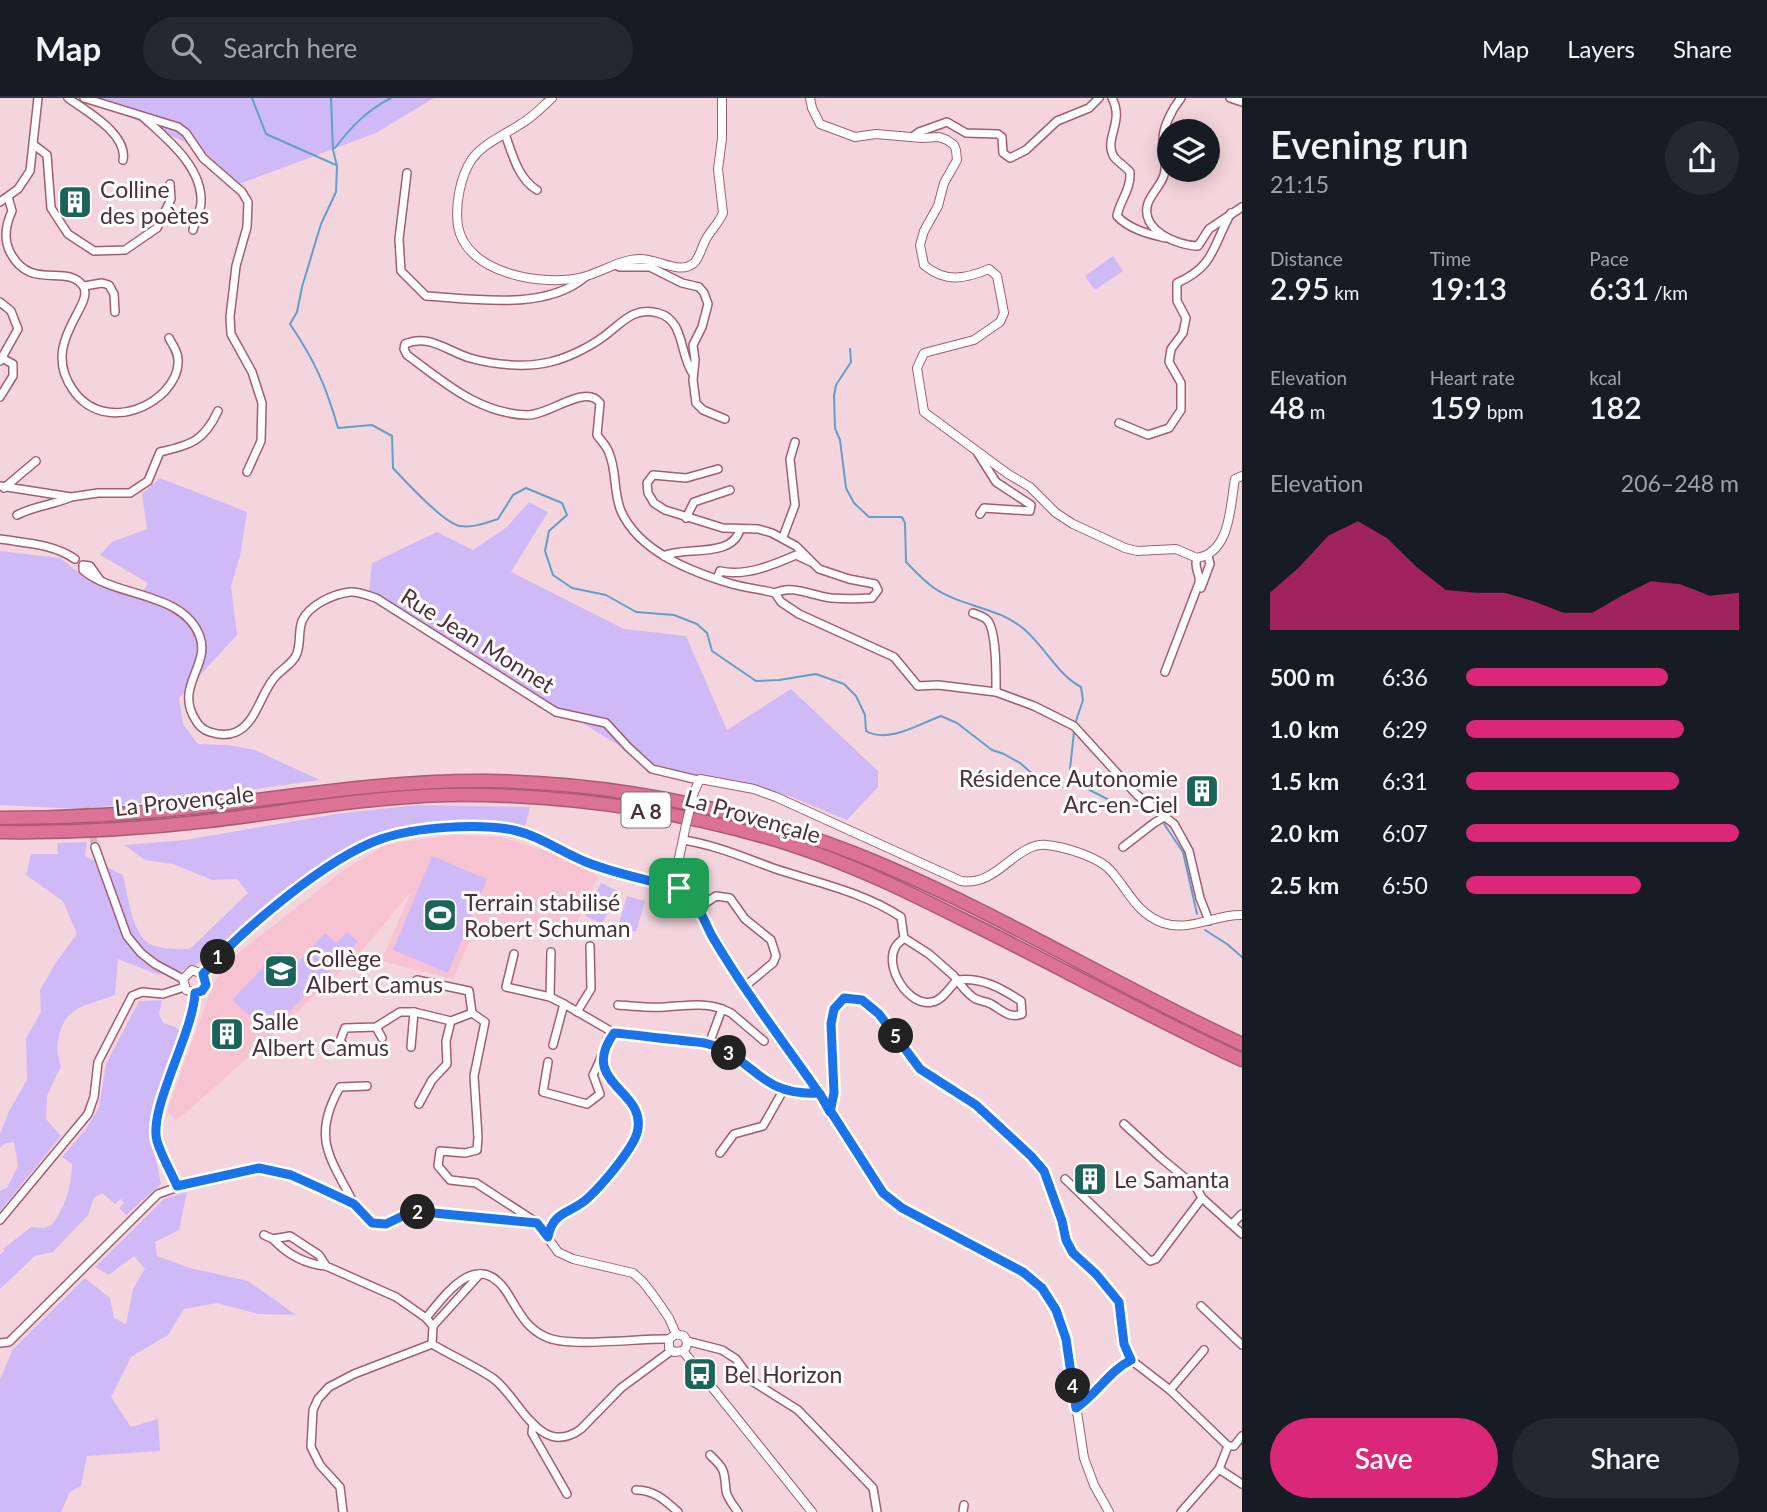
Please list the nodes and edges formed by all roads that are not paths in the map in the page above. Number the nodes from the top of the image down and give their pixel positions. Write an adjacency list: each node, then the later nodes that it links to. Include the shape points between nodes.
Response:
1 (38, 98): 15 (street)
2 (68, 98): 16 (street, via 107,126 121,144)
3 (84, 98): 12 (street)
4 (551, 98): 13 (street)
5 (722, 98): 26 (street, via 718,169 723,213 696,262 676,267 638,258)
6 (810, 98): 14 (street, via 815,117 828,129 855,137)
7 (1099, 98): 14 (street, via 1089,108 1057,121 1026,150 1010,158 1003,153 998,134 966,133 947,122)
8 (1112, 98): 25 (street, via 1117,124 1111,149 1130,172 1131,183 1117,216 1145,233)
9 (1181, 98): 25 (street, via 1163,138 1165,174 1147,205 1149,221)
10 (1230, 98): 11 (street)
11 (1242, 102)
12 (142, 117): 24 (street, via 176,147 199,184 201,205); 42 (street, via 186,133 203,158 242,192 247,202 247,227 236,266 230,317 231,334 262,403 261,441)
13 (505, 134): 19 (street, via 524,178); 27 (street, via 481,150 468,166 457,214 461,237 485,263 512,274 551,281)
14 (912, 137): 39 (street, via 947,140 956,150 957,160 922,238 924,265 947,278 989,269 1000,287 1004,313 1000,322 974,340 929,350 917,368 924,412)
15 (33, 145): 18 (street, via 47,155 51,208 68,234 93,251 125,250 157,228 171,199); 20 (street, via 30,171)
16 (123, 160)
17 (407, 173): 27 (street, via 399,239 401,271 426,296 504,301 555,293)
18 (170, 184)
19 (537, 190)
20 (8, 197): 21 (street); 28 (street, via 12,211 6,238 17,265 27,272 73,279)
21 (0, 202)
22 (1242, 207): 23 (street)
23 (1231, 213): 25 (street, via 1209,229 1198,246); 37 (street, via 1208,263 1177,283 1177,301 1186,318 1169,362 1181,383 1181,410 1169,429 1148,435)
24 (193, 230)
25 (1165, 238)
26 (615, 265): 27 (street); 33 (street, via 650,267 704,293 708,304 693,345)
27 (585, 277)
28 (83, 286): 30 (street, via 109,285); 31 (street, via 86,295 68,327 62,350 70,386 89,406 124,413 154,402 172,383 179,364)
29 (0, 302): 32 (street, via 18,329)
30 (116, 312)
31 (169, 338)
32 (1, 359): 34 (street, via 13,364 13,376)
33 (693, 374): 36 (street, via 696,403); 53 (street, via 678,327 664,314 644,311 624,319 594,343 550,362 489,362 413,340 404,349 458,392 487,408 533,415 580,396 596,398 600,403 597,435 608,449 622,514 638,536)
34 (0, 397)
35 (218, 411): 46 (street, via 210,428 191,444 160,452 148,481 130,493)
36 (725, 419)
37 (1119, 423)
38 (795, 442): 51 (street, via 790,459 796,505)
39 (975, 448): 47 (street, via 996,482 1031,505 1030,510 984,508); 55 (street, via 1073,524 1125,548 1176,549)
40 (36, 461): 44 (street)
41 (718, 469): 49 (street, via 686,478 653,475 647,483 654,503)
42 (247, 472)
43 (1242, 476): 54 (street, via 1235,479 1224,534)
44 (2, 487): 46 (street)
45 (730, 490): 49 (street, via 694,502)
46 (71, 497): 48 (street)
47 (981, 514)
48 (17, 515)
49 (686, 518): 50 (street)
50 (740, 529): 51 (street); 53 (street, via 736,539 716,548)
51 (783, 537): 56 (street)
52 (0, 539): 63 (street, Rue Jean Monnet, via 62,551 90,566 100,580 172,606 194,624 202,640 201,657 188,708 204,730 221,736 238,732 251,719 274,678 294,660 303,618 312,608 352,591 376,598 556,712 606,723 652,769)
53 (664, 555): 57 (street)
54 (1208, 556): 55 (street); 60 (street, via 1207,575)
55 (1197, 558): 61 (street, via 1199,583)
56 (815, 564): 57 (street, via 796,555 765,568 720,571); 58 (street, via 875,584 878,590 872,598 859,599 784,588)
57 (717, 579): 58 (street)
58 (775, 593): 62 (street, via 799,614 894,657 918,686)
59 (973, 613): 62 (street, via 988,621 995,649)
60 (1177, 651)
61 (1165, 672)
62 (996, 692): 64 (street, via 1074,726 1138,794)
63 (698, 780): 67 (street, bridge); 73 (street, Rue Jean Monnet, via 776,797 969,883 984,879 1038,845 1056,846 1107,866 1135,904 1154,919 1180,926)
64 (1166, 816): 69 (street); 73 (street, via 1189,850)
65 (0, 818): 97 (highway, La Provençale / A 8, via 134,814 363,787 486,781 606,789 668,799 799,833 888,868)
66 (0, 832): 102 (highway, La Provençale / A 8, via 148,827 359,801 484,794 617,804 667,813 796,846 864,873)
67 (683, 840): 70 (street); 74 (street, via 734,852 869,899 901,917)
68 (95, 846): 81 (street, via 127,936 141,953)
69 (1123, 847)
70 (679, 888): 71 (street); 78 (street, via 598,867 511,830 458,827 401,834 364,846 307,882)
71 (698, 908): 82 (street); 82 (street, via 716,896 730,898 771,940 776,956 773,963)
72 (1242, 915): 73 (street, Rue Jean Monnet)
73 (1209, 922)
74 (904, 938): 80 (street); 80 (street, via 895,947 895,975 915,998 931,1003)
75 (590, 946): 89 (street, via 591,989)
76 (551, 952): 84 (street)
77 (514, 954): 84 (street, via 506,986)
78 (203, 974): 81 (street, via 192,970); 83 (street, via 206,985)
79 (417, 980): 90 (street, via 469,991)
80 (957, 980): 80 (street, via 999,987 1021,1001 1023,1014 1015,1017 972,997)
81 (184, 983): 83 (street); 117 (street, via 163,994 132,996 99,1062 88,1114)
82 (744, 987): 104 (street)
83 (195, 993): 113 (street, via 191,1022 157,1124 157,1139)
84 (550, 997): 85 (street)
85 (564, 1004): 89 (street); 98 (street)
86 (618, 1005): 87 (street)
87 (722, 1009): 95 (street); 96 (street)
88 (414, 1012): 91 (street); 92 (street, via 400,1012); 99 (street)
89 (577, 1012): 93 (street)
90 (472, 1013): 91 (street); 118 (street, via 485,1022 474,1076 477,1150 440,1151 438,1166 450,1180 476,1183)
91 (451, 1021): 108 (street, via 447,1064)
92 (376, 1027): 94 (street); 100 (street, via 345,1028 341,1041)
93 (614, 1033): 96 (street); 101 (street)
94 (382, 1038)
95 (764, 1041)
96 (709, 1044): 106 (street)
97 (1242, 1044)
98 (553, 1045)
99 (411, 1047)
100 (346, 1049)
101 (601, 1060): 103 (street, via 593,1075 600,1094 587,1104 542,1092); 122 (street, via 638,1118 637,1133 589,1197 558,1215)
102 (1242, 1060)
103 (548, 1062)
104 (810, 1080): 106 (street, via 800,1088); 107 (street)
105 (366, 1086): 115 (street, via 340,1087 328,1108 324,1130 327,1151)
106 (784, 1090): 107 (street); 111 (street, via 763,1126 734,1134)
107 (819, 1093): 109 (street)
108 (419, 1104)
109 (830, 1112): 137 (street, via 834,1009 844,998 862,1000 879,1014 920,1069 976,1105 1044,1171 1073,1253 1119,1302 1124,1344); 139 (street, via 883,1193 902,1208 1023,1272 1042,1288 1066,1339)
110 (1124, 1124): 114 (street, via 1196,1187)
111 (720, 1153)
112 (1065, 1179): 114 (street, via 1150,1261)
113 (177, 1186): 115 (street, via 259,1168 291,1175); 131 (street, via 158,1194 9,1342)
114 (1202, 1198): 119 (street)
115 (354, 1204): 118 (street, via 372,1223 386,1224 413,1211)
116 (1242, 1214): 119 (street)
117 (0, 1220)
118 (537, 1223): 122 (street)
119 (1232, 1224): 120 (street)
120 (1242, 1234)
121 (264, 1235): 123 (street)
122 (548, 1237): 129 (street, via 558,1252 633,1273 669,1318)
123 (273, 1239): 124 (street, via 309,1264); 124 (street, via 289,1236 319,1255)
124 (326, 1266): 127 (street, via 397,1297)
125 (480, 1274): 127 (street, via 461,1279); 128 (street); 129 (street, via 501,1285 526,1324 547,1338 565,1342)
126 (1200, 1306): 133 (street)
127 (426, 1318): 128 (street)
128 (433, 1326): 132 (street)
129 (673, 1336): 130 (street, via 682,1335); 135 (street, via 668,1345)
130 (687, 1341): 136 (street); 152 (street, via 722,1350 736,1359 752,1381 798,1410 873,1488)
131 (0, 1342)
132 (432, 1344): 140 (street, via 500,1384); 148 (street, via 354,1374 329,1387 318,1399 311,1447 340,1487)
133 (1242, 1345)
134 (1203, 1350): 138 (street)
135 (671, 1351): 136 (street); 140 (street, via 621,1388 573,1435 550,1436)
136 (683, 1352): 151 (street)
137 (1131, 1360): 138 (street); 139 (street)
138 (1170, 1391): 142 (street)
139 (1076, 1408): 153 (street, via 1084,1458)
140 (533, 1424): 147 (street, via 532,1433)
141 (1242, 1436): 142 (street, via 1234,1447)
142 (1228, 1446): 144 (street)
143 (710, 1455): 150 (street, via 726,1474 726,1493)
144 (1219, 1469): 145 (street); 154 (street)
145 (1242, 1483)
146 (636, 1490): 149 (street, via 656,1494)
147 (567, 1494)
148 (343, 1512)
149 (678, 1512)
150 (738, 1512)
151 (812, 1512)
152 (877, 1512)
153 (1109, 1512)
154 (1181, 1512)

